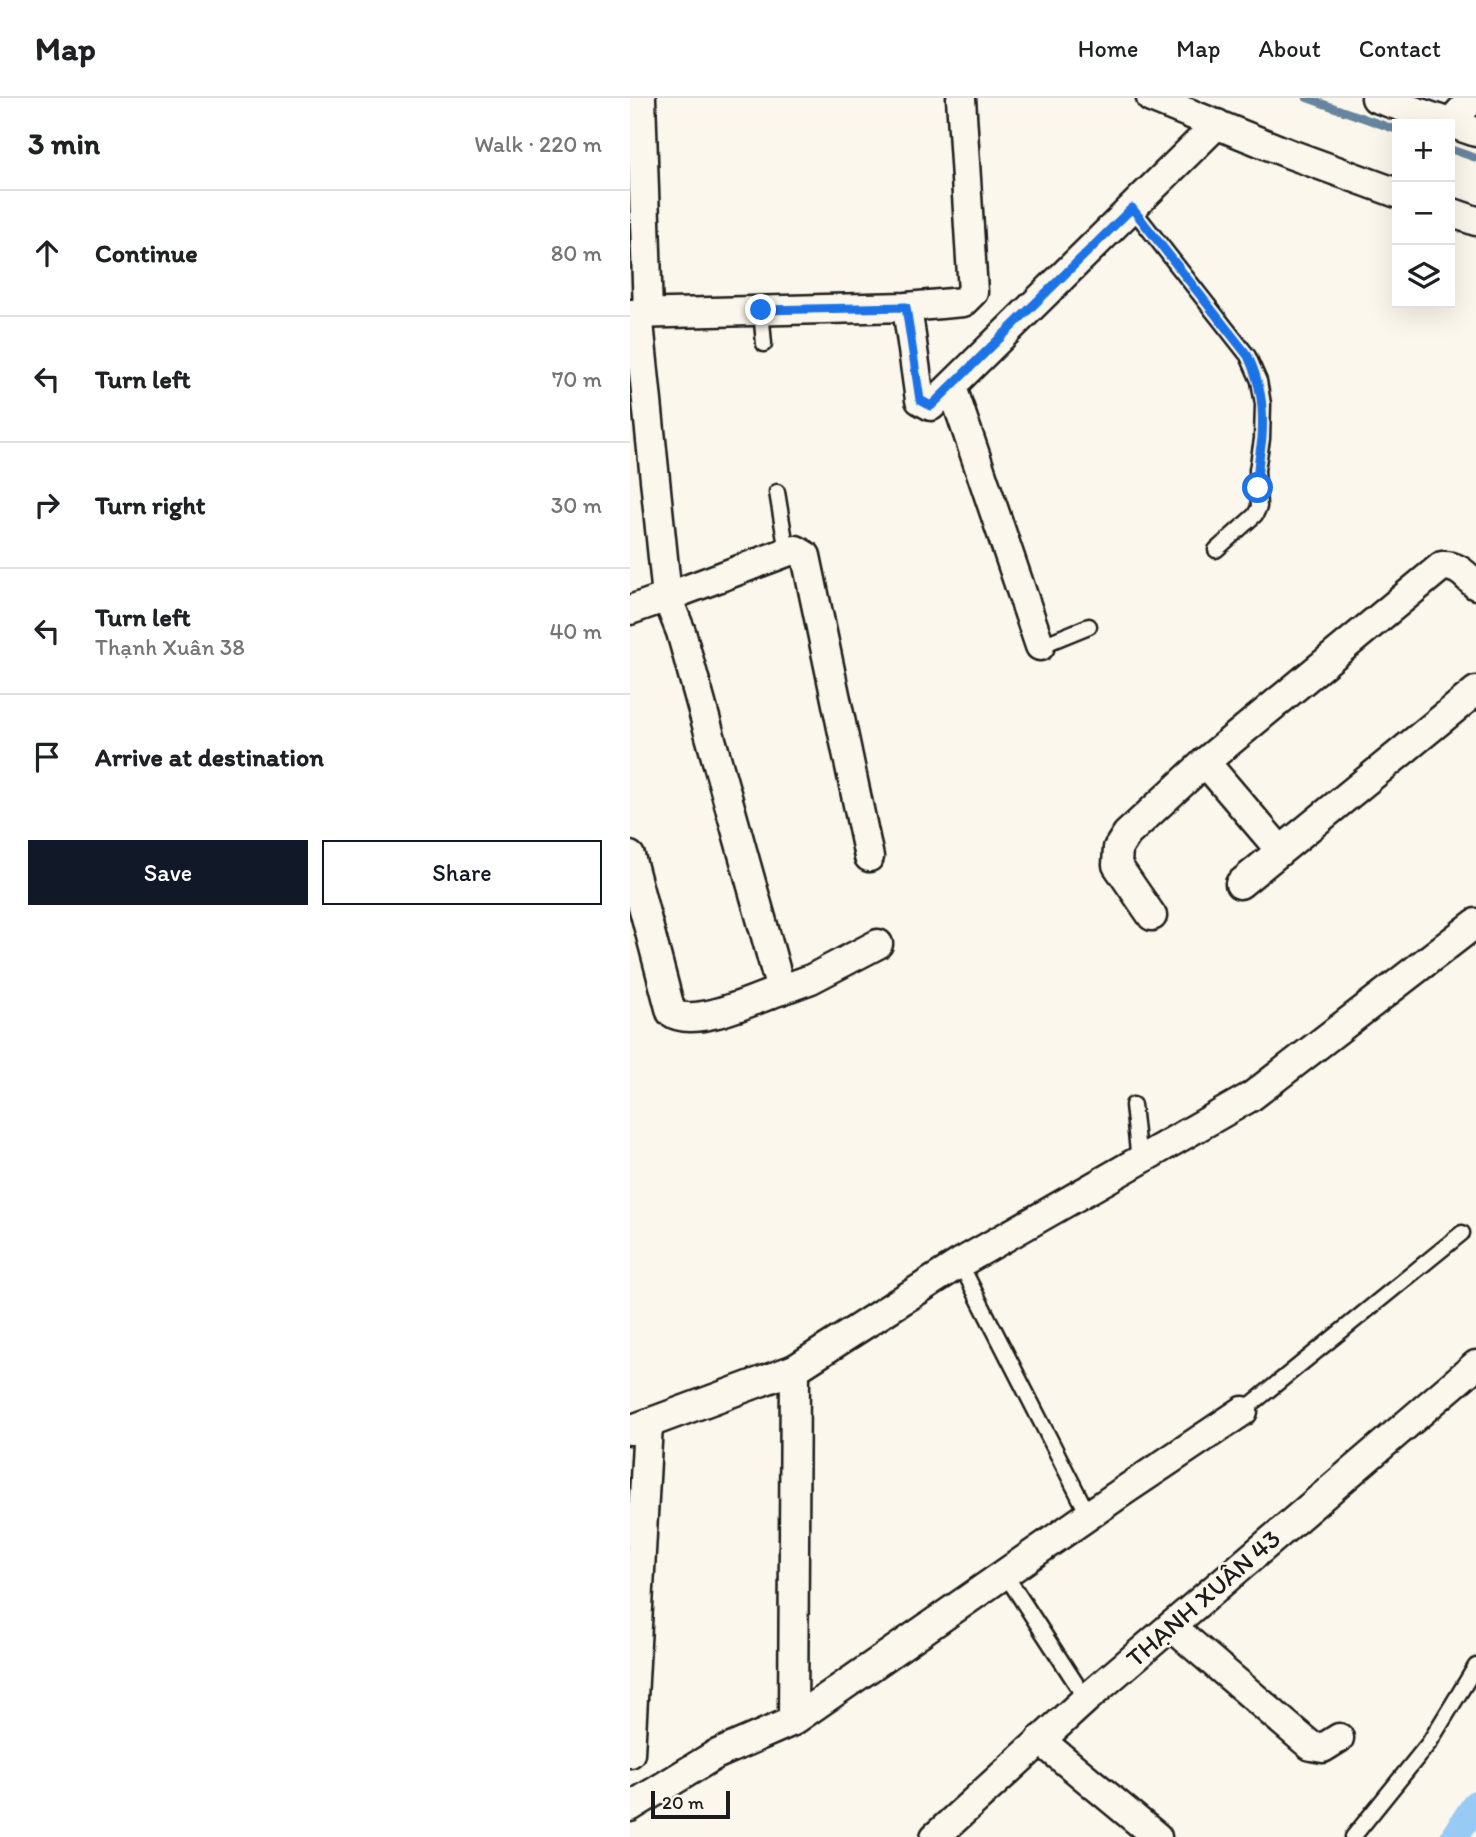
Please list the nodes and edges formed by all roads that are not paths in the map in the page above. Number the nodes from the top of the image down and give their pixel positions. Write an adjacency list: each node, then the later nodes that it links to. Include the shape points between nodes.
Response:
1 (641, 98): 14 (street)
2 (961, 98): 12 (street, via 973,292 963,302)
3 (1151, 98): 6 (street)
4 (1376, 98): 7 (street)
5 (1473, 98): 7 (street)
6 (1217, 124): 8 (street); 9 (street)
7 (1463, 127)
8 (1392, 191)
9 (1132, 208): 16 (street); 18 (lane, via 1248,356 1259,381 1263,404 1259,507)
10 (1455, 214): 11 (street)
11 (1476, 221)
12 (906, 307): 13 (street); 16 (street, via 920,400 931,406)
13 (761, 310): 14 (street); 15 (lane)
14 (639, 313): 21 (street)
15 (764, 344)
16 (952, 387): 24 (street)
17 (777, 492): 19 (lane)
18 (1216, 550)
19 (787, 552): 21 (street); 29 (street, via 796,550 806,556)
20 (1476, 585): 26 (street, via 1458,568 1442,566)
21 (667, 597): 22 (street); 34 (street, via 681,632)
22 (630, 610)
23 (1089, 626): 24 (lane)
24 (1040, 646)
25 (1476, 691): 27 (street)
26 (1205, 762): 27 (street); 31 (street, via 1127,834 1118,848 1117,865)
27 (1280, 850): 30 (street)
28 (630, 856): 34 (street, via 671,1012 681,1018 703,1017)
29 (869, 857)
30 (1240, 884)
31 (1152, 916)
32 (1476, 923): 36 (street, via 1252,1096)
33 (878, 944): 34 (street)
34 (780, 990)
35 (1133, 1105): 36 (lane)
36 (1139, 1161): 38 (street)
37 (1462, 1233): 41 (lane)
38 (960, 1264): 40 (street); 43 (lane)
39 (1476, 1365): 45 (street, THẠNH XUÂN 43)
40 (795, 1370): 42 (street); 48 (street)
41 (1242, 1412): 43 (street)
42 (639, 1427): 51 (street)
43 (1088, 1516): 44 (street)
44 (1004, 1574): 47 (lane); 48 (street)
45 (1171, 1626): 47 (street, THẠNH XUÂN 43); 49 (street, via 1311,1746 1323,1748)
46 (1476, 1666): 55 (lane, via 1429,1743)
47 (1086, 1699): 50 (street, THẠNH XUÂN 43)
48 (793, 1721): 52 (street, via 715,1755)
49 (1339, 1738)
50 (1040, 1740): 53 (street, THẠNH XUÂN 43); 54 (street)
51 (630, 1753)
52 (630, 1807)
53 (935, 1837)
54 (1157, 1837)
55 (1353, 1837)

